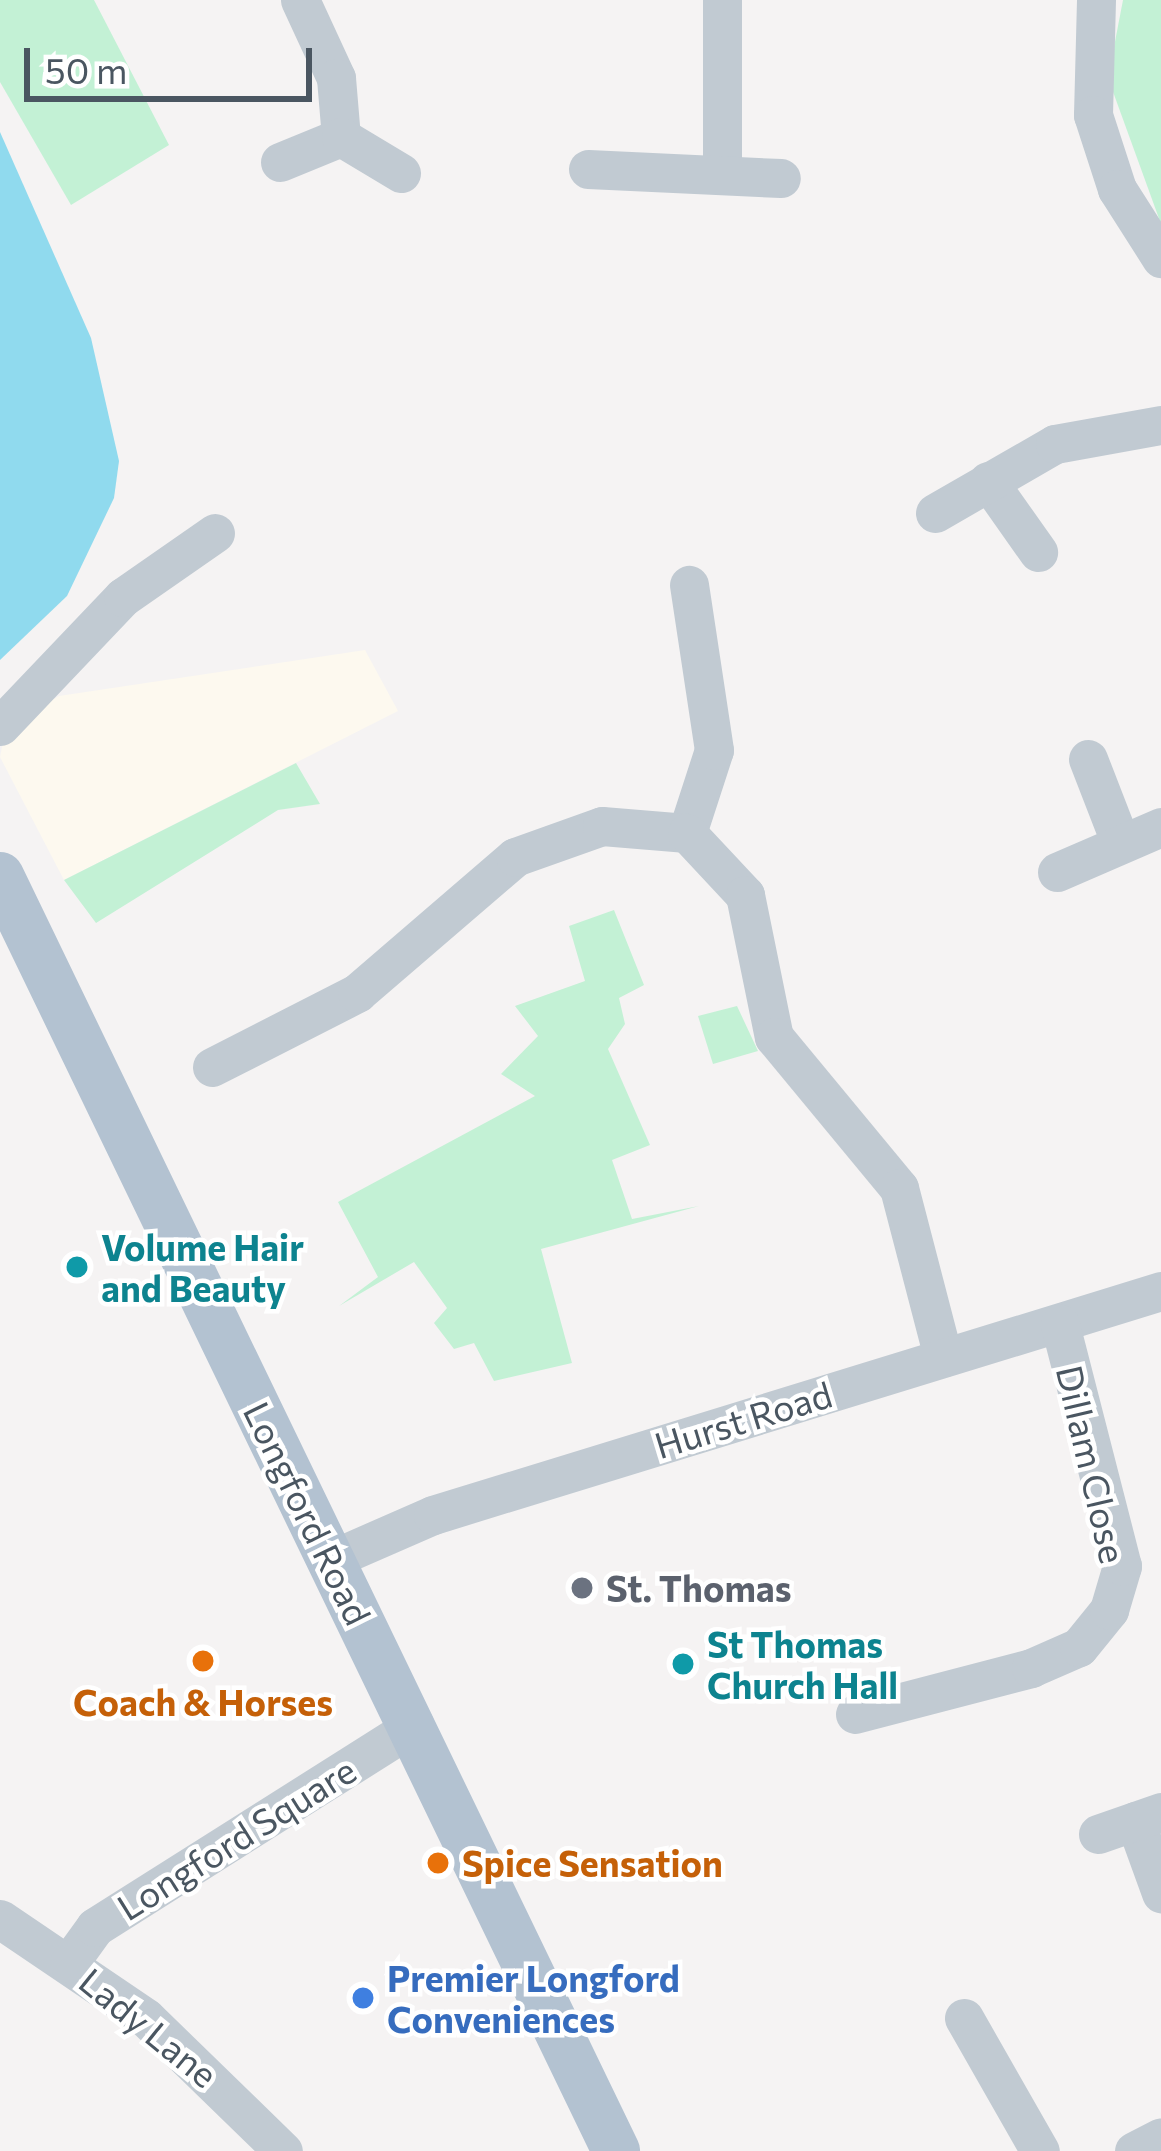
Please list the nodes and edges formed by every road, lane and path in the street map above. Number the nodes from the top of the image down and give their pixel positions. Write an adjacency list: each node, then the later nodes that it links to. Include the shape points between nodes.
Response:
1 (300, 0): 4 (street, via 336,78)
2 (722, 0): 8 (street)
3 (1096, 0): 10 (street, via 1097,133)
4 (341, 137): 5 (street); 7 (street)
5 (280, 162)
6 (587, 169): 8 (street)
7 (400, 173)
8 (722, 173): 9 (street)
9 (781, 178)
10 (1161, 258)
11 (1161, 425): 12 (street, via 1055,444)
12 (988, 481): 13 (street); 15 (street)
13 (934, 513)
14 (215, 533): 17 (street, via 123,597)
15 (1038, 552)
16 (689, 585): 20 (street, via 714,749)
17 (0, 726)
18 (1088, 759): 21 (street)
19 (1161, 827): 21 (street)
20 (687, 833): 24 (street, via 602,826 515,857 357,993); 27 (street, via 745,896 758,998 785,1055 899,1187)
21 (1119, 839): 22 (street)
22 (1057, 872)
23 (0, 876): 28 (main road, Longford Road)
24 (212, 1067)
25 (1161, 1291): 26 (street, Hurst Road)
26 (1060, 1324): 27 (street, Hurst Road); 29 (street, Dillam Close, via 1122,1567 1109,1610 1079,1647 1031,1668)
27 (943, 1357): 28 (street, Hurst Road, via 433,1515)
28 (330, 1560): 30 (main road, Longford Road)
29 (855, 1714)
30 (414, 1725): 34 (street, Longford Square, via 95,1927); 38 (main road, Longford Road)
31 (1131, 1822): 32 (street)
32 (1161, 1893)
33 (0, 1919): 34 (street, Lady Lane)
34 (69, 1963): 37 (street, Lady Lane, via 210,2073)
35 (964, 2018): 39 (street)
36 (1161, 2137): 40 (street)
37 (283, 2151)
38 (616, 2151)
39 (1040, 2151)
40 (1134, 2151)

